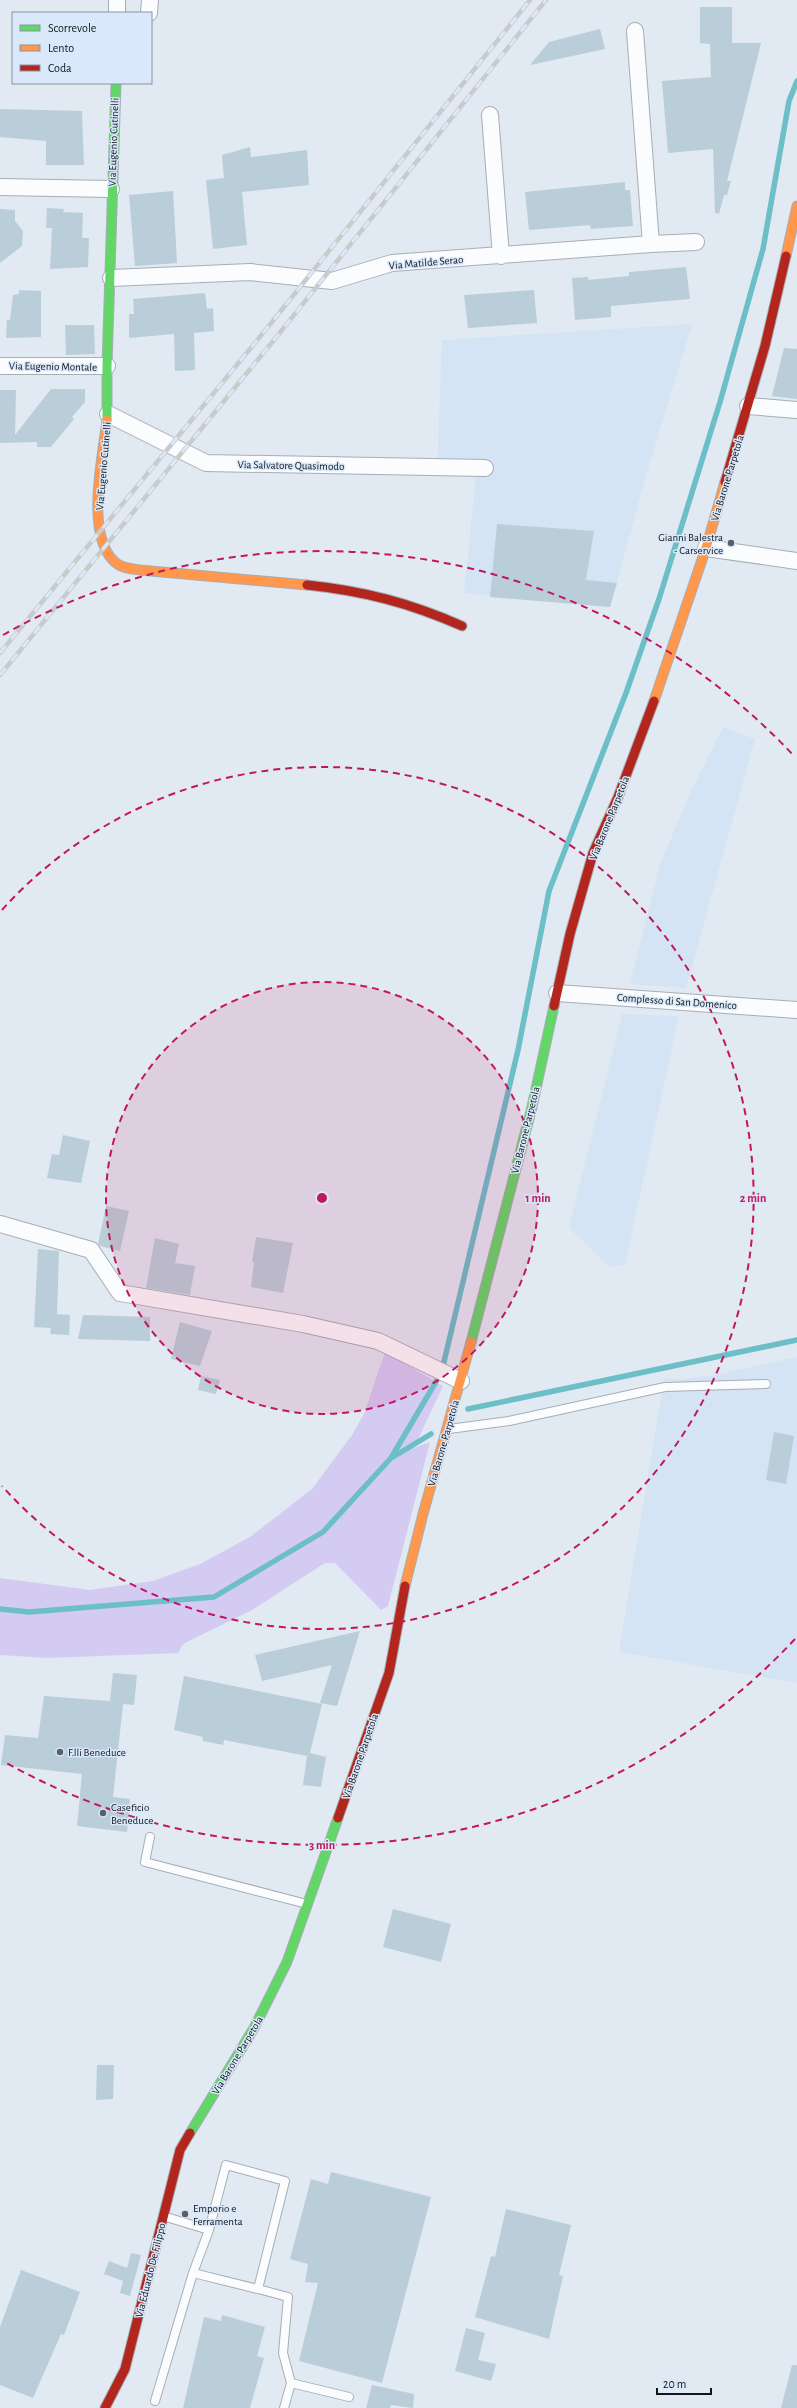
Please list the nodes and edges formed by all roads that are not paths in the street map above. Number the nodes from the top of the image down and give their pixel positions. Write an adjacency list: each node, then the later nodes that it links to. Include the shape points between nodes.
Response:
1 (117, 0): 3 (street)
2 (150, 0): 4 (street)
3 (117, 12)
4 (149, 12)
5 (635, 31): 13 (street)
6 (116, 84): 9 (street, Via Eugenio Cutinelli)
7 (490, 115): 14 (street)
8 (0, 187): 9 (street)
9 (111, 188): 15 (street, Via Eugenio Cutinelli)
10 (797, 206): 11 (street, Via Barone Parpetola)
11 (796, 218): 18 (street, Via Barone Parpetola)
12 (696, 242): 13 (street, Via Matilde Serao)
13 (652, 244): 14 (street, Via Matilde Serao)
14 (501, 256): 15 (street, Via Matilde Serao, via 392,263 332,281 250,272)
15 (111, 278): 17 (street, Via Eugenio Cutinelli)
16 (0, 366): 17 (street, Via Eugenio Montale)
17 (107, 366): 20 (street, Via Eugenio Cutinelli)
18 (748, 406): 19 (street); 22 (street, Via Barone Parpetola)
19 (797, 410)
20 (108, 414): 21 (street, Via Salvatore Quasimodo, via 206,463); 24 (street, Via Eugenio Cutinelli, via 98,504 100,533 116,562 125,567 143,570 347,589 410,604)
21 (485, 468)
22 (706, 548): 23 (street); 25 (street, Via Barone Parpetola, via 665,672 618,797 593,853 570,934)
23 (797, 562)
24 (462, 626)
25 (557, 993): 26 (street, Complesso di San Domenico); 28 (street, Via Barone Parpetola, via 532,1107)
26 (797, 1010)
27 (0, 1224): 28 (street, via 92,1250 120,1293 303,1324 378,1342)
28 (461, 1381): 30 (street, Via Barone Parpetola)
29 (766, 1384): 30 (lane, via 665,1387 509,1421)
30 (447, 1429): 32 (street, Via Barone Parpetola, via 398,1617 389,1673)
31 (150, 1837): 32 (lane, via 145,1862)
32 (308, 1904): 33 (street, Via Barone Parpetola, via 287,1962 254,2028)
33 (190, 2130): 34 (street, Via Eduardo De Filippo, via 180,2150)
34 (163, 2215): 35 (lane); 41 (street, Via Eduardo De Filippo, via 125,2369)
35 (209, 2230): 36 (lane); 37 (lane, via 226,2165 285,2181)
36 (193, 2273): 37 (lane); 40 (lane)
37 (258, 2289): 38 (lane, via 288,2297 282,2353)
38 (291, 2383): 39 (lane); 42 (lane)
39 (349, 2398)
40 (155, 2401)
41 (105, 2408)
42 (284, 2408)

